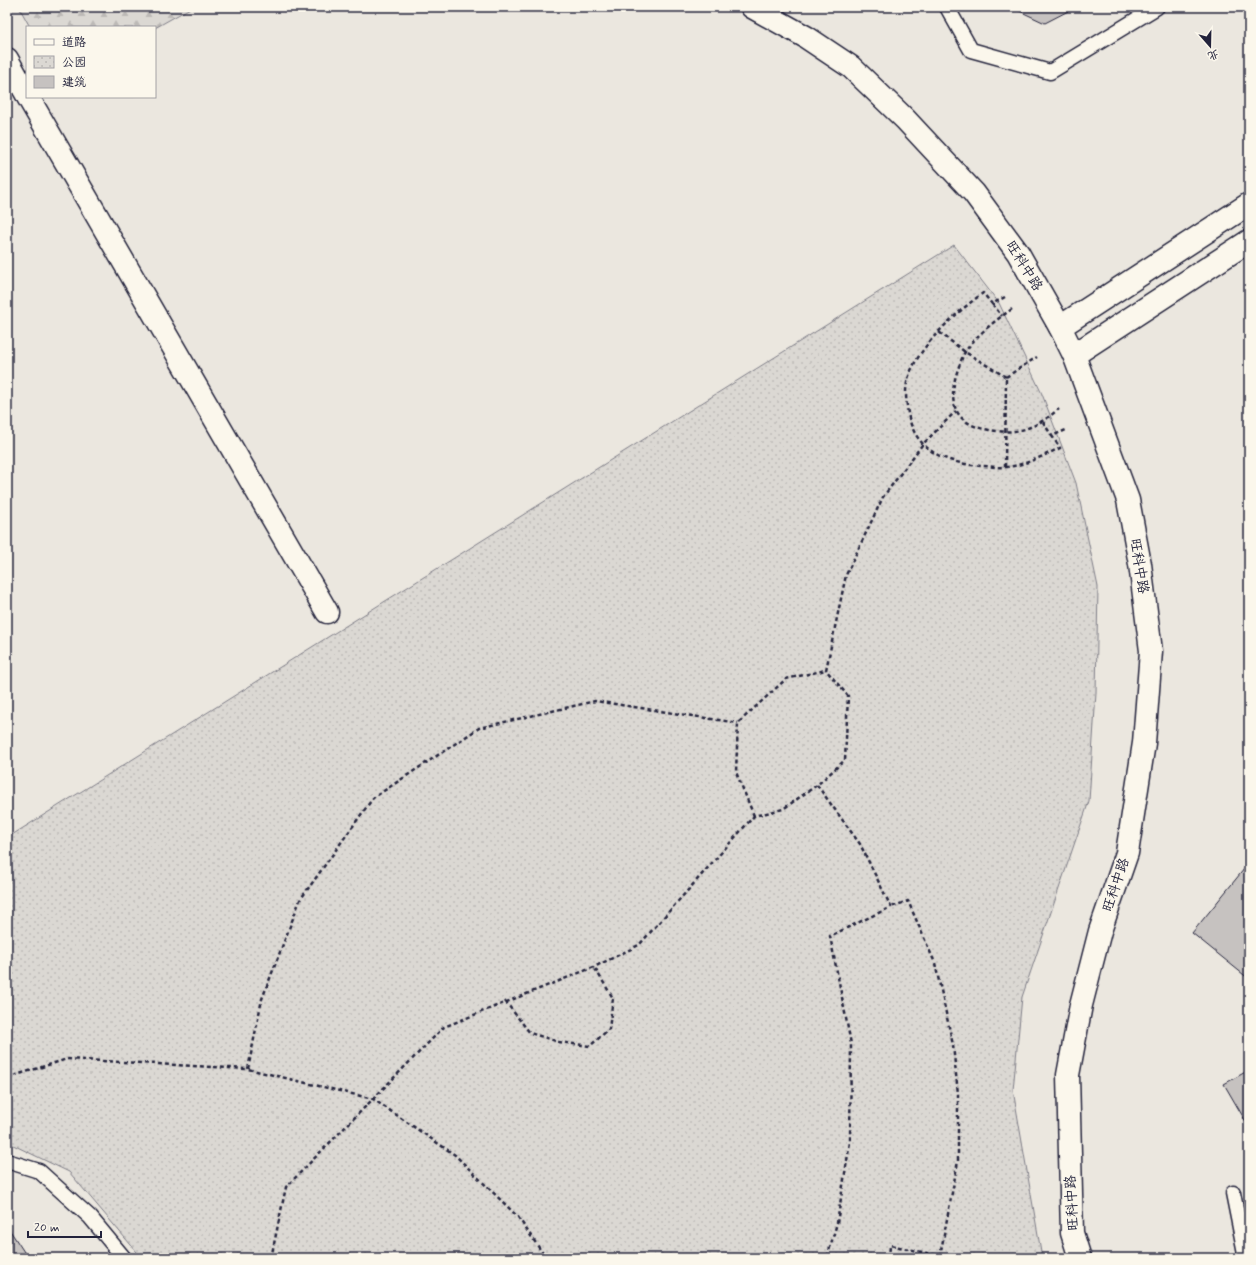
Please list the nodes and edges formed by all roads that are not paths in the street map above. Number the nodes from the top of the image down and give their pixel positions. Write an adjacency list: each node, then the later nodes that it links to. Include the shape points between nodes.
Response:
1 (752, 7): 9 (street, 旺科中路, via 806,37 851,67 905,119 974,193 1018,253)
2 (947, 7): 3 (lane, via 971,50 1050,72)
3 (1157, 7)
4 (7, 59): 5 (street)
5 (26, 94)
6 (28, 98): 11 (street)
7 (1249, 204): 9 (street)
8 (1249, 241): 10 (street)
9 (1060, 327): 10 (street, 旺科中路)
10 (1074, 354): 15 (street, 旺科中路, via 1128,500 1140,564 1151,651 1144,743 1127,852 1100,931 1081,1004 1068,1075 1072,1233)
11 (327, 612)
12 (7, 1161): 14 (lane, via 39,1171 90,1217)
13 (1233, 1193): 16 (lane)
14 (124, 1258)
15 (1080, 1258)
16 (1246, 1258)

